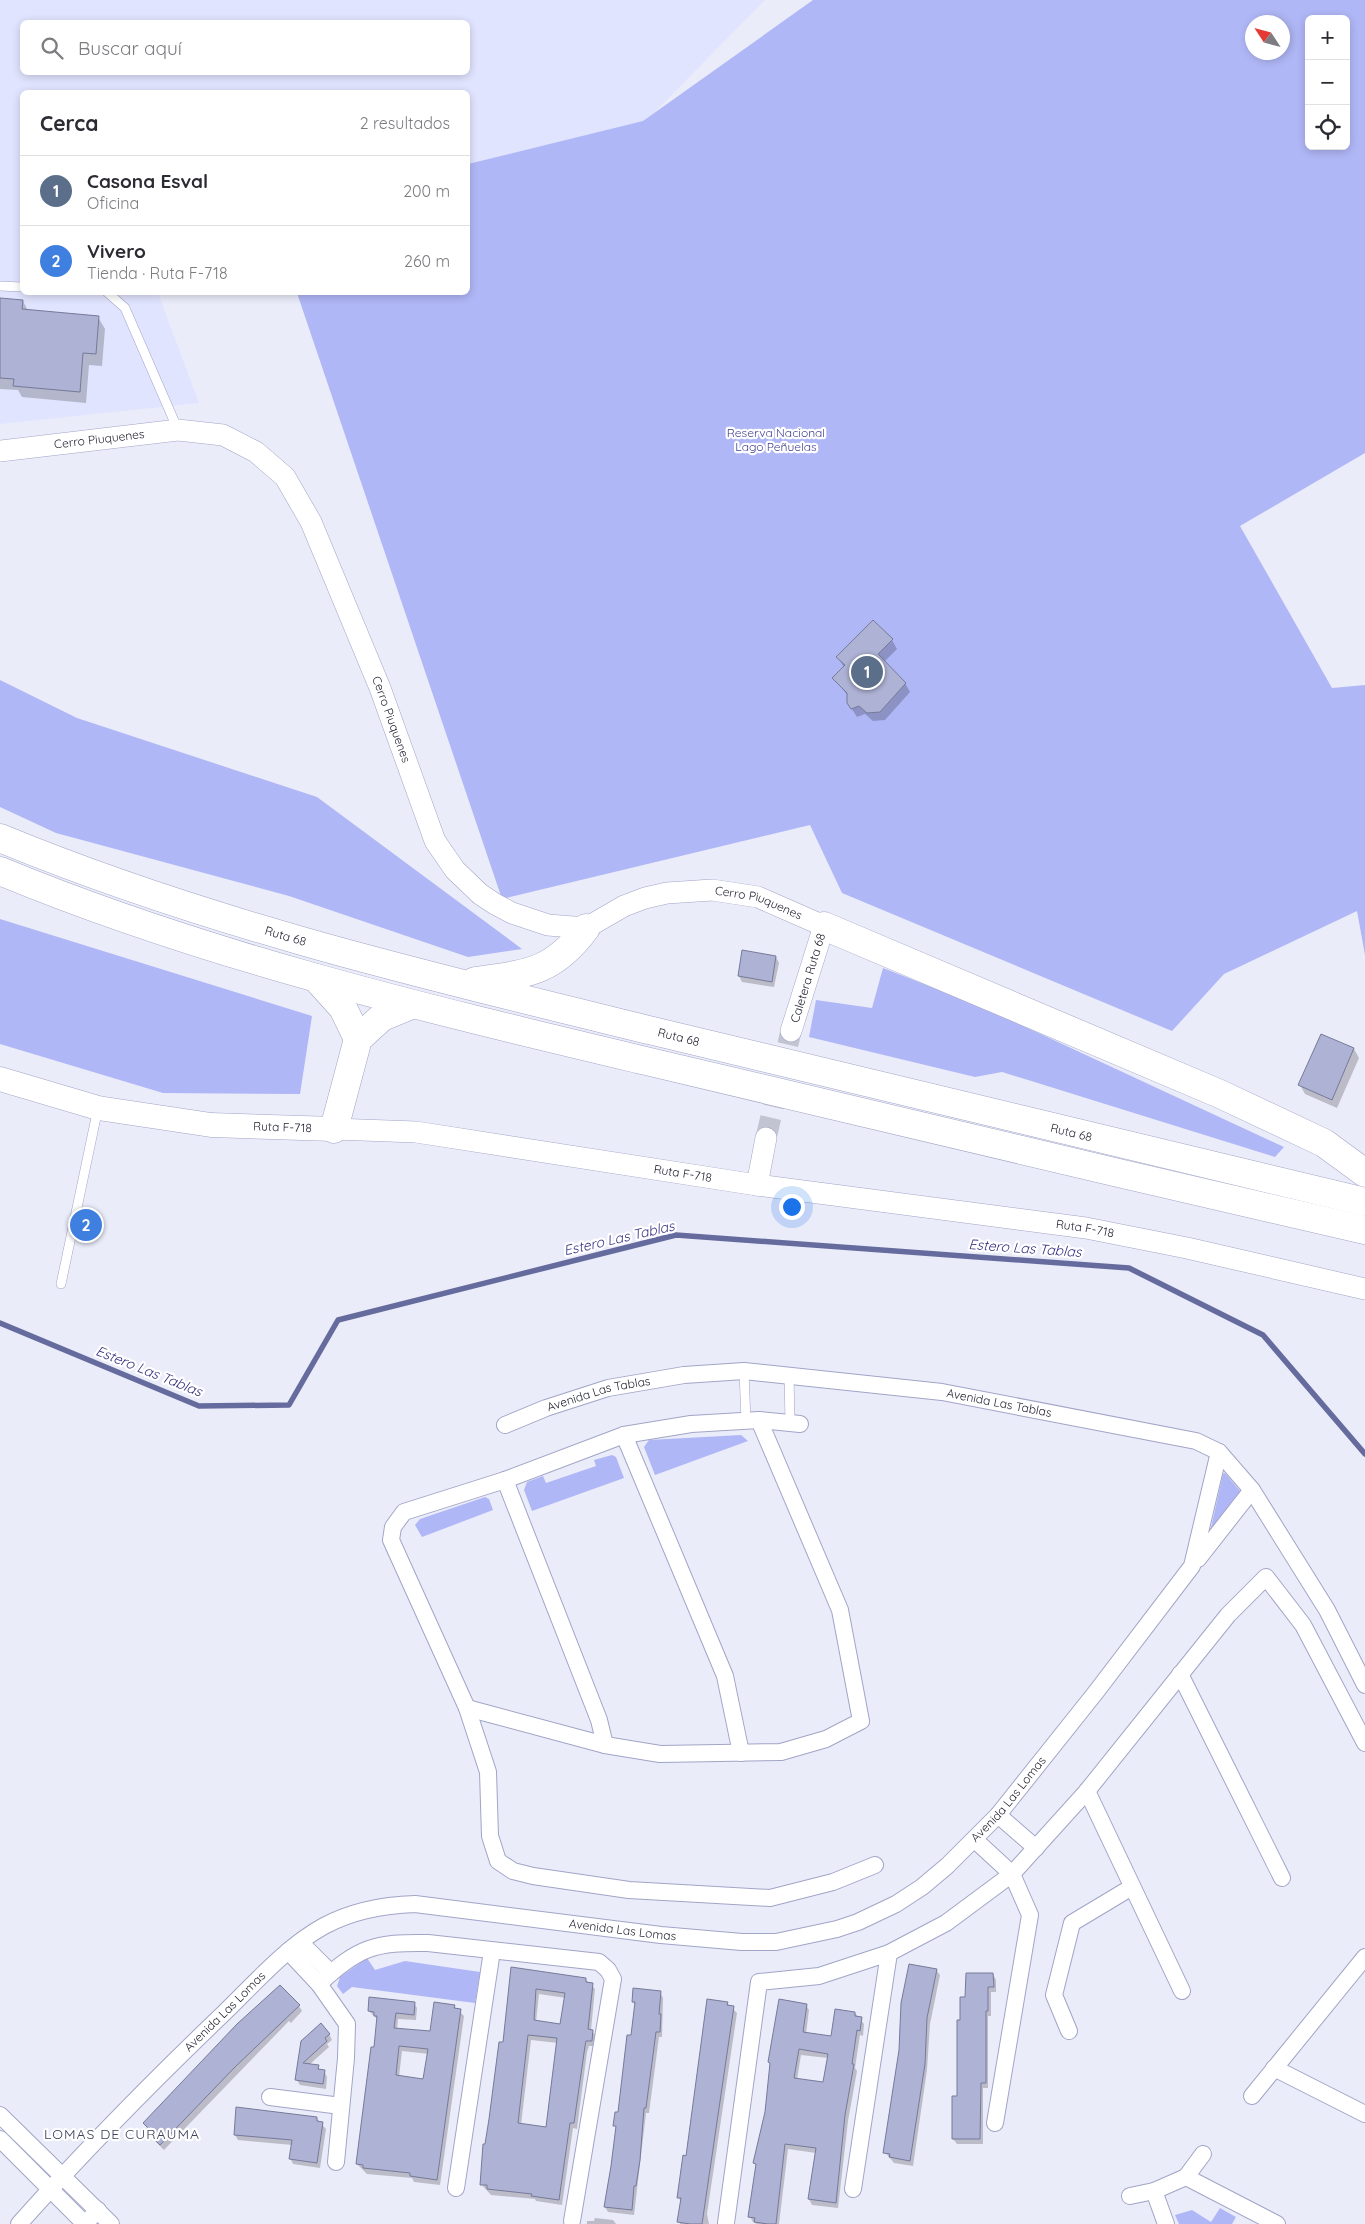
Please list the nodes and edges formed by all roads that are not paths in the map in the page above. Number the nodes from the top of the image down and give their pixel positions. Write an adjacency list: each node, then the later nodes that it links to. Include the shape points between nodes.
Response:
1 (0, 286): 2 (lane)
2 (20, 287)
3 (111, 295): 4 (lane, via 125,308)
4 (178, 430): 5 (street, Cerro Piuquenes); 9 (street, Cerro Piuquenes, via 223,435 256,452 285,477 310,522 380,688 436,841 455,870 480,894 512,913 548,925)
5 (0, 451)
6 (0, 838): 11 (highway, Ruta 68, via 184,907 296,941)
7 (0, 871): 10 (highway, via 176,937)
8 (824, 926): 9 (street, Cerro Piuquenes, via 758,897 712,890 667,892 646,898 624,906); 13 (street, Caletera Ruta 68); 19 (highway, via 1220,1094 1324,1143)
9 (586, 928): 11 (highway, via 563,954 533,972)
10 (315, 977): 12 (highway); 14 (highway, via 343,1008)
11 (459, 984): 21 (highway, Ruta 68)
12 (411, 1005): 14 (highway, via 382,1017); 22 (highway)
13 (792, 1031)
14 (358, 1039): 17 (highway)
15 (0, 1079): 16 (main road, Ruta F-718)
16 (98, 1108): 17 (main road, Ruta F-718, via 211,1125); 23 (lane)
17 (334, 1129): 20 (street, Ruta F-718, via 416,1132)
18 (766, 1138): 20 (street)
19 (1365, 1173)
20 (757, 1185): 24 (street, Ruta F-718, via 1086,1228)
21 (1365, 1202)
22 (1365, 1230)
23 (61, 1284)
24 (1365, 1289)
25 (744, 1371): 26 (street, Avenida Las Tablas); 27 (lane); 29 (street, Avenida Las Tablas, via 684,1375 608,1388)
26 (789, 1374): 28 (lane); 31 (street, Avenida Las Tablas, via 942,1392 1196,1441)
27 (752, 1420): 28 (street); 30 (street, via 691,1424); 40 (street, via 840,1610 861,1721 826,1739 781,1752)
28 (795, 1424)
29 (505, 1425)
30 (624, 1435): 32 (street); 40 (street, via 725,1676)
31 (1219, 1452): 33 (street, Avenida Las Tablas); 34 (street, Avenida Las Lomas)
32 (505, 1480): 37 (street, via 404,1512 393,1527 392,1540); 39 (street, via 599,1720)
33 (1252, 1490): 34 (street, Avenida Las Lomas); 36 (street, Avenida Las Tablas, via 1327,1610)
34 (1192, 1566): 42 (street, Avenida Las Lomas)
35 (1180, 1674): 38 (street, via 1228,1615 1266,1577 1304,1625); 41 (street); 47 (street)
36 (1365, 1685)
37 (467, 1708): 39 (street); 45 (street, via 488,1772 490,1836 498,1861 513,1871 629,1890 770,1898 834,1882)
38 (1365, 1743)
39 (605, 1745): 40 (street, via 660,1754)
40 (741, 1754)
41 (1087, 1791): 44 (street); 48 (street)
42 (998, 1815): 43 (street, Avenida Las Lomas); 44 (street)
43 (975, 1840): 46 (street); 49 (street, Avenida Las Lomas, via 922,1887 878,1914 837,1929 776,1942 716,1942 415,1904 361,1911 324,1926)
44 (1036, 1848): 46 (street)
45 (875, 1865)
46 (1012, 1874): 51 (street, via 946,1923); 63 (street, via 1030,1915)
47 (1282, 1878)
48 (1132, 1887): 55 (street); 56 (street, via 1072,1923 1054,1995)
49 (294, 1947): 53 (street); 54 (street); 67 (street, Avenida Las Lomas, via 171,2064)
50 (492, 1951): 53 (street, via 428,1943 379,1944 358,1953); 69 (street); 75 (street, via 599,1962 613,1979)
51 (889, 1953): 71 (street); 76 (street, via 819,1976 759,1982)
52 (1365, 1957): 57 (street)
53 (331, 1972): 54 (street)
54 (319, 1984): 60 (street, via 346,2024)
55 (1182, 1991)
56 (1069, 2031)
57 (1274, 2068): 58 (street); 61 (street)
58 (1252, 2096)
59 (270, 2097): 60 (street)
60 (341, 2106): 66 (street)
61 (1365, 2114)
62 (1, 2117): 67 (street)
63 (995, 2123)
64 (0, 2140): 70 (street)
65 (1204, 2154): 68 (street)
66 (336, 2162)
67 (63, 2175): 70 (street, Avenida Las Lomas); 74 (street)
68 (1186, 2177): 72 (street); 81 (street)
69 (456, 2188)
70 (50, 2189): 77 (street, Avenida Las Lomas); 78 (street)
71 (853, 2189)
72 (1154, 2191): 73 (street); 80 (street)
73 (1130, 2196)
74 (98, 2210): 78 (street); 79 (street)
75 (572, 2221)
76 (726, 2223)
77 (18, 2224)
78 (85, 2224)
79 (111, 2224)
80 (1166, 2224)
81 (1277, 2224)

